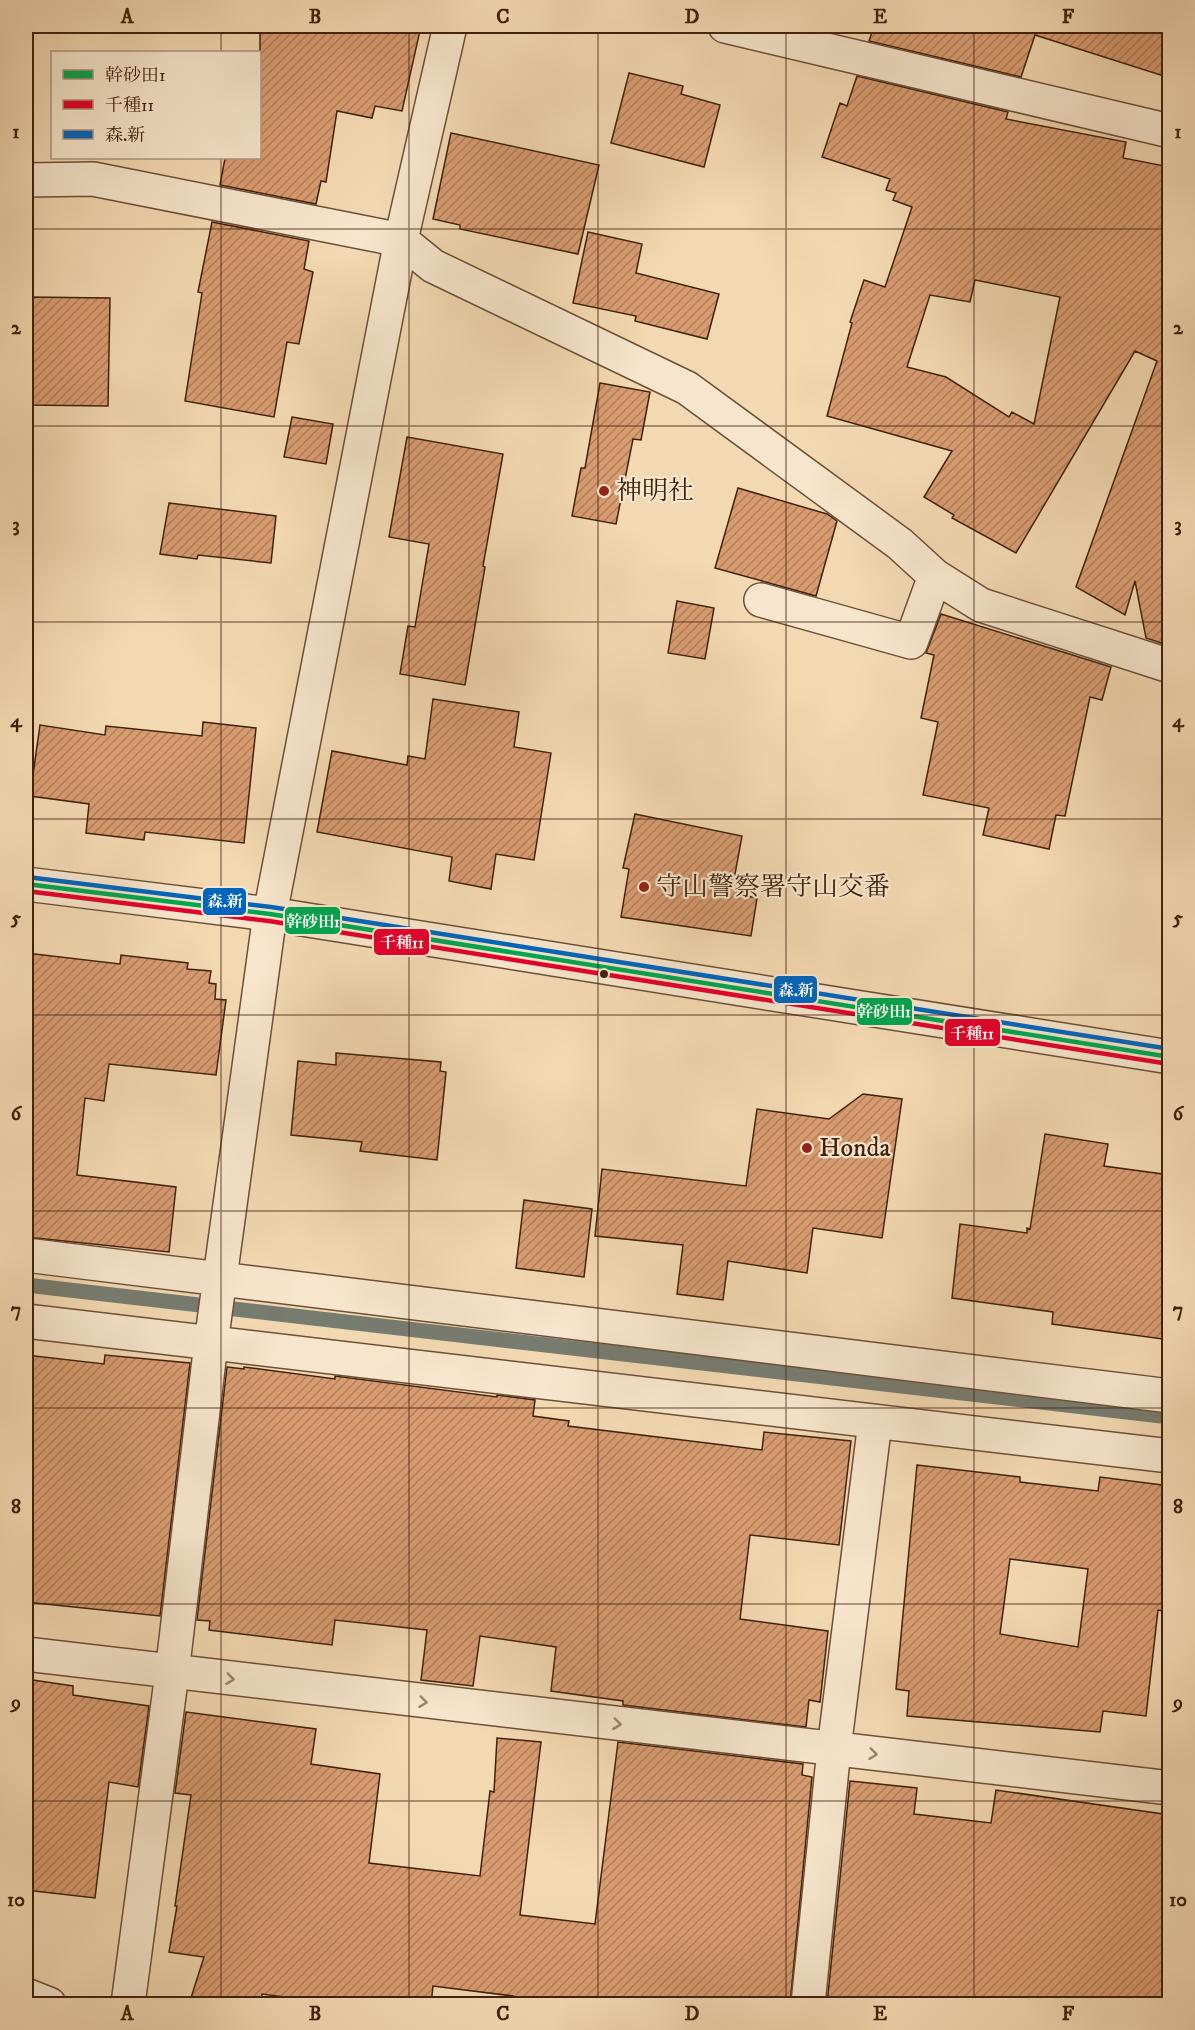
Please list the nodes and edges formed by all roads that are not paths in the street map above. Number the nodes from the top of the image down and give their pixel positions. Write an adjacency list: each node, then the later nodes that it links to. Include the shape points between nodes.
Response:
1 (450, 26): 5 (street)
2 (725, 26): 3 (street)
3 (1170, 131)
4 (26, 180): 5 (street, via 93,179)
5 (401, 240): 6 (street, via 433,266 687,388 900,544); 10 (street)
6 (935, 576): 7 (street, via 911,642); 8 (street, via 981,605)
7 (761, 600)
8 (1170, 666)
9 (26, 884): 10 (street)
10 (270, 914): 11 (street); 13 (street)
11 (1170, 1057)
12 (26, 1256): 13 (street)
13 (220, 1278): 15 (street); 16 (street)
14 (26, 1321): 15 (street)
15 (211, 1343): 17 (street); 20 (street)
16 (1170, 1396)
17 (874, 1422): 18 (street); 21 (street)
18 (1170, 1456)
19 (26, 1654): 20 (street)
20 (172, 1673): 21 (street, one-way to 21); 25 (street)
21 (834, 1749): 22 (street, one-way to 22); 26 (street)
22 (1170, 1788)
23 (26, 1995): 24 (street)
24 (50, 2004)
25 (128, 2004)
26 (808, 2004)

